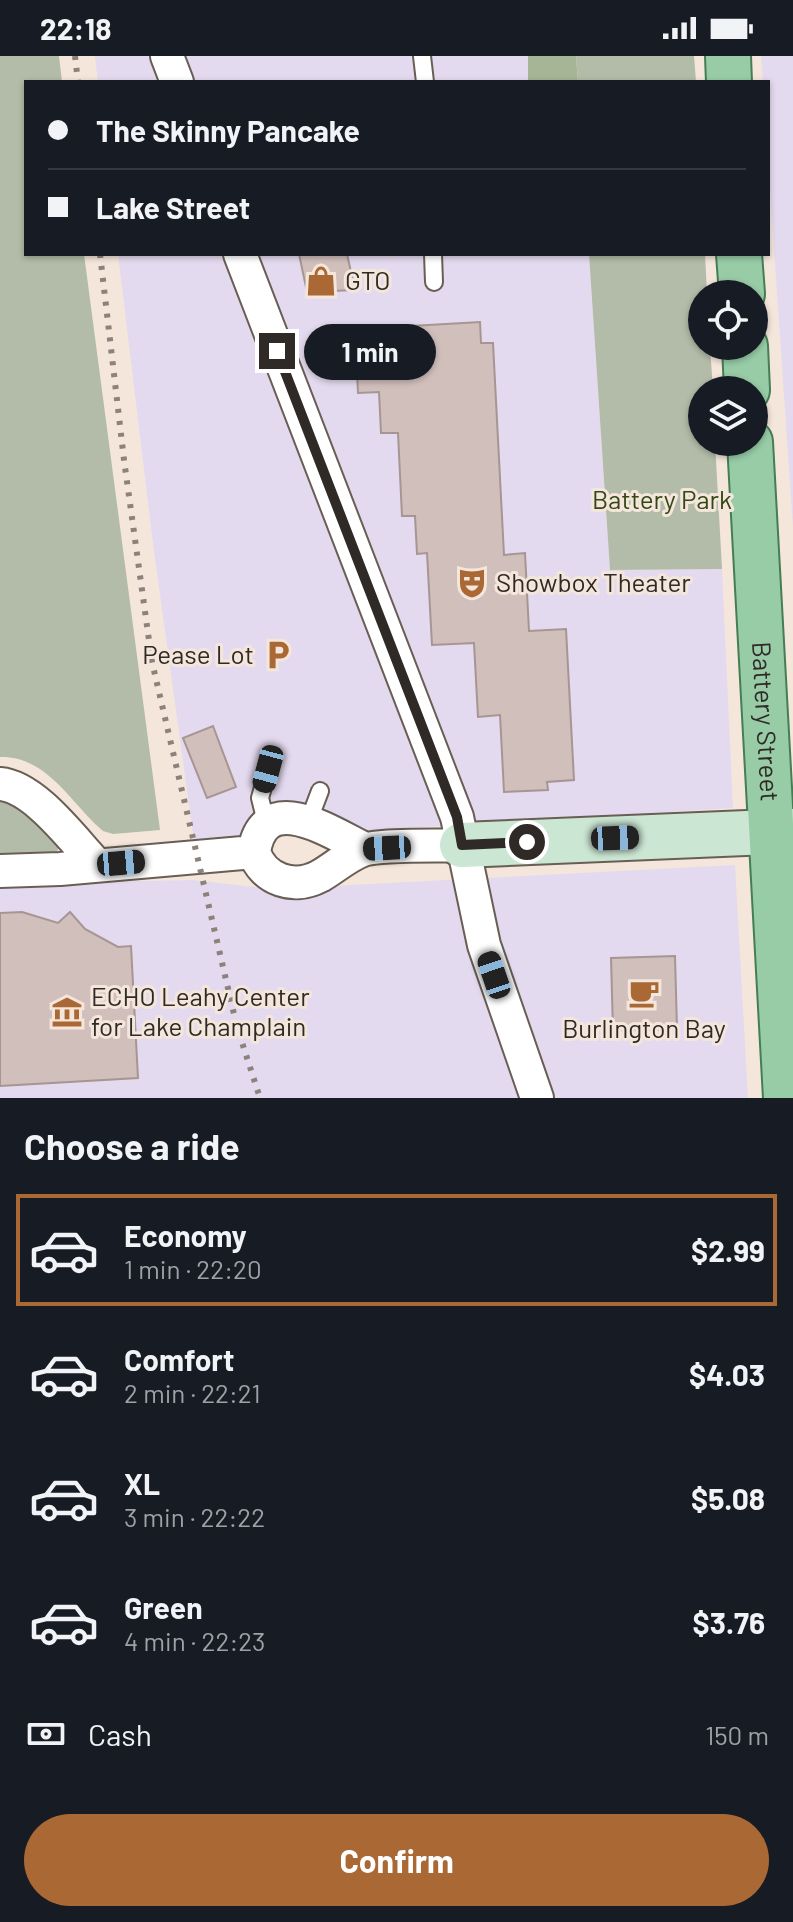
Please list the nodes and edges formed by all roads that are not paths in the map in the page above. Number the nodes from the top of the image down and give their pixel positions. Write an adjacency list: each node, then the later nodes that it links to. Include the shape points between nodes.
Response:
1 (167, 56): 4 (street)
2 (422, 56): 5 (lane)
3 (728, 56): 6 (main road)
4 (176, 80)
5 (425, 80)
6 (729, 80)
7 (241, 256): 17 (street, via 457,817)
8 (433, 256): 11 (lane)
9 (739, 256): 10 (main road)
10 (741, 280)
11 (434, 282)
12 (751, 456): 15 (main road, Battery Street)
13 (268, 769): 16 (lane, via 260,798)
14 (0, 784): 19 (street, via 35,799)
15 (782, 831): 17 (street); 22 (main road, Battery Street)
16 (260, 839): 18 (street, via 282,819 314,806); 18 (street, via 264,871 280,881 319,877); 19 (street)
17 (462, 845): 18 (street); 21 (street, via 484,945)
18 (365, 849)
19 (97, 865): 20 (street)
20 (0, 871)
21 (537, 1098)
22 (786, 1098)

